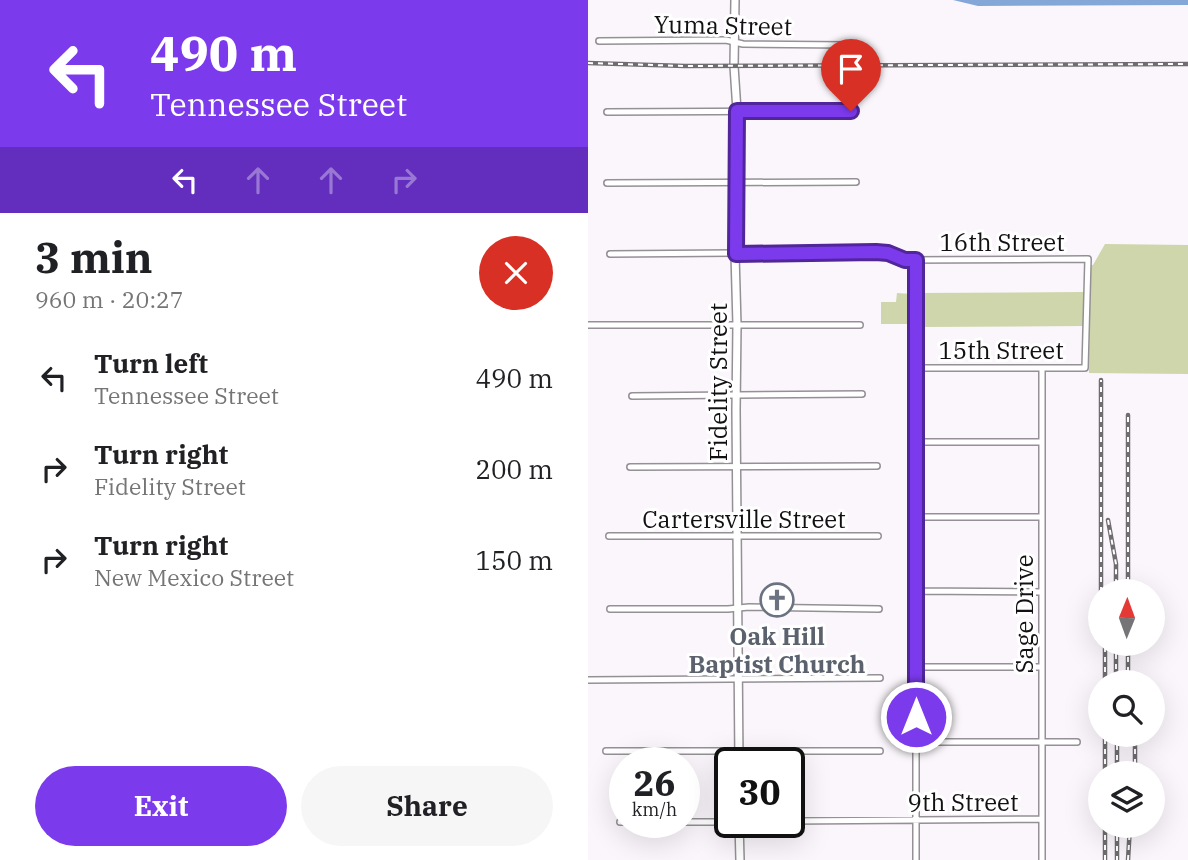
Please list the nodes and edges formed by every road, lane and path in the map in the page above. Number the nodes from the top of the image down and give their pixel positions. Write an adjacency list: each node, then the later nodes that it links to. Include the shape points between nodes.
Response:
1 (735, 0): 3 (main road, Fidelity Street)
2 (599, 41): 3 (street, Yuma Street)
3 (734, 41): 4 (street, Yuma Street); 5 (main road, Fidelity Street)
4 (847, 45)
5 (737, 111): 6 (street); 7 (street); 8 (main road, Fidelity Street)
6 (851, 111)
7 (607, 112)
8 (736, 182): 9 (street); 10 (street); 12 (main road, Fidelity Street)
9 (856, 182)
10 (607, 183)
11 (610, 254): 12 (street, 16th Street)
12 (736, 254): 13 (street, 16th Street, via 876,252); 14 (main road, Fidelity Street)
13 (916, 260): 17 (street); 19 (street, 16th Street, via 1088,259)
14 (737, 325): 15 (street); 16 (street); 21 (main road, Fidelity Street)
15 (860, 325)
16 (588, 326)
17 (916, 368): 18 (street, 15th Street); 23 (street)
18 (1042, 368): 19 (street, 15th Street); 24 (street, Sage Drive)
19 (1085, 368)
20 (862, 394): 21 (street)
21 (736, 395): 22 (street); 27 (main road, Fidelity Street)
22 (632, 396)
23 (916, 442): 24 (street); 28 (street)
24 (1042, 442): 29 (street, Sage Drive)
25 (877, 466): 27 (street)
26 (630, 467): 27 (street)
27 (738, 467): 32 (main road, Fidelity Street)
28 (916, 517): 29 (street); 33 (street)
29 (1042, 517): 34 (street, Sage Drive)
30 (609, 536): 32 (street, Cartersville Street)
31 (878, 536): 32 (street, Cartersville Street)
32 (738, 537): 35 (main road, Fidelity Street)
33 (916, 592): 34 (street); 38 (street)
34 (1042, 592): 39 (street, Sage Drive)
35 (738, 608): 36 (street); 37 (street); 42 (main road, Fidelity Street)
36 (610, 609)
37 (879, 609)
38 (916, 667): 39 (street); 43 (street)
39 (1042, 667): 44 (street, Sage Drive)
40 (880, 678): 42 (street)
41 (588, 680): 42 (street)
42 (738, 680): 46 (main road, Fidelity Street)
43 (916, 742): 44 (street); 51 (street)
44 (1042, 742): 45 (street); 52 (street, Sage Drive)
45 (1077, 742)
46 (739, 747)
47 (606, 751): 48 (street)
48 (714, 751)
49 (805, 751): 50 (street)
50 (880, 751)
51 (916, 819): 52 (street, 9th Street); 53 (street, 9th Street); 56 (street)
52 (1042, 819): 57 (street, Sage Drive)
53 (805, 821)
54 (739, 838): 55 (main road)
55 (740, 860)
56 (916, 860)
57 (1042, 860)

